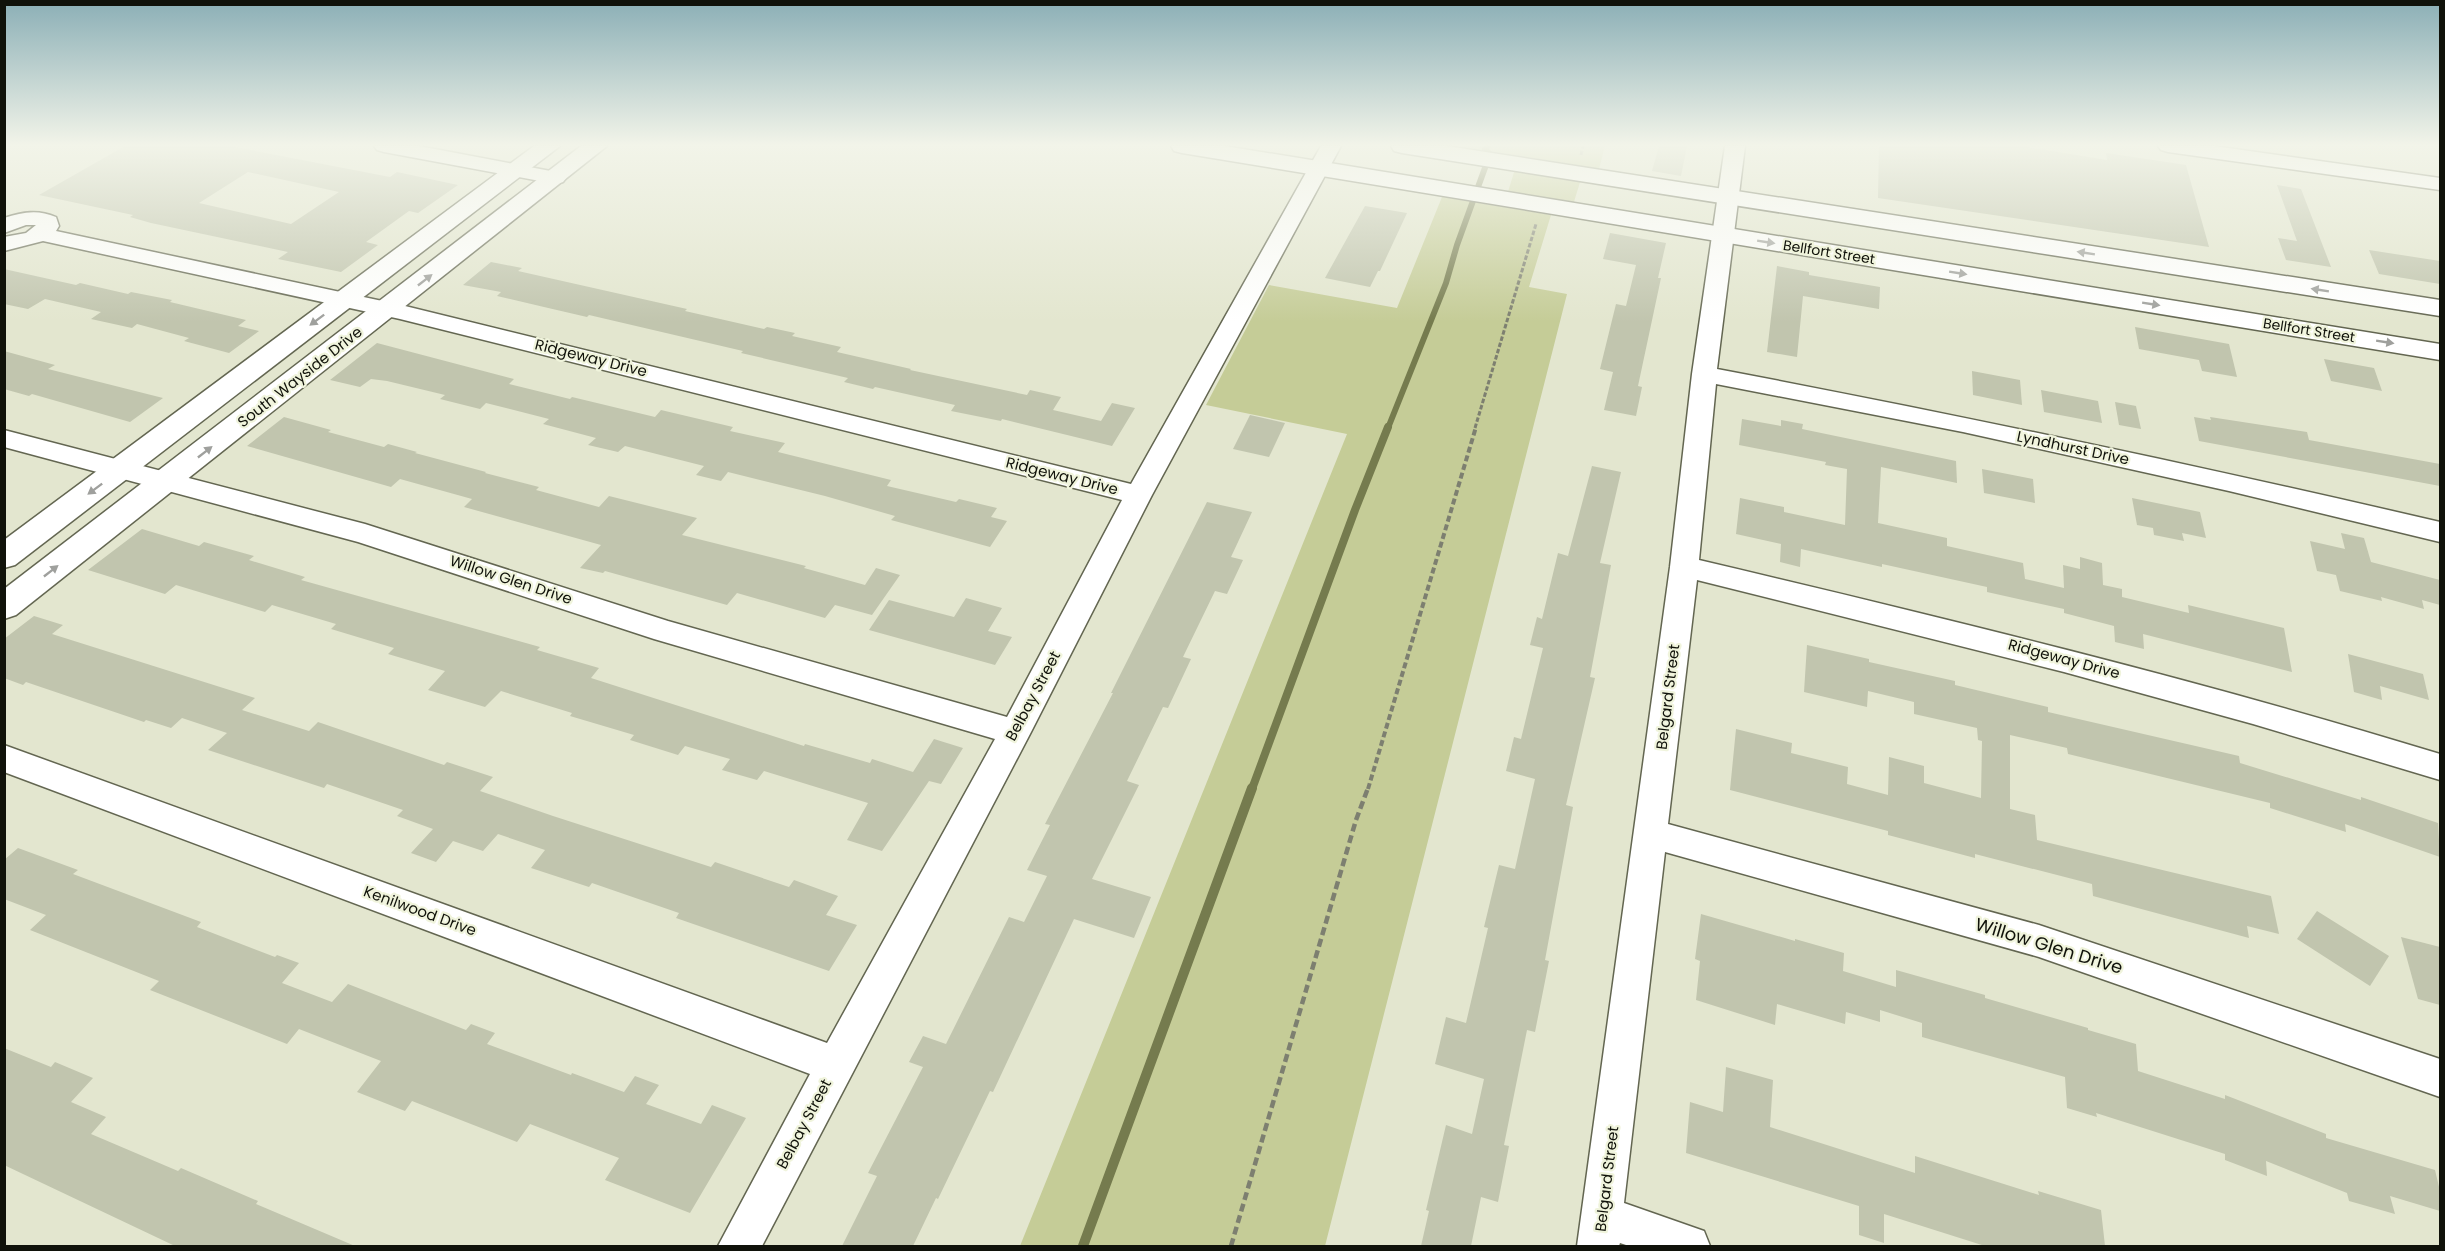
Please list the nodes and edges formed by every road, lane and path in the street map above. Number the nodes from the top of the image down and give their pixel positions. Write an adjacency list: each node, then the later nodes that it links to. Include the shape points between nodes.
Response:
1 (471, 204): 12 (main road)
2 (522, 204): 13 (main road, South Wayside Drive, one-way to 2)
3 (1298, 204): 20 (street, Belbay Street)
4 (1540, 204): 10 (main road, Bellfort Street)
5 (1728, 204): 10 (street, Belgard Street)
6 (1776, 204): 14 (main road, one-way to 6)
7 (1536, 221): 33 (path)
8 (4, 226): 9 (street, via 29,219 44,220 48,226)
9 (40, 234): 11 (street, Ridgeway Drive); 12 (street, Ridgeway Drive)
10 (1725, 235): 15 (main road, Bellfort Street, one-way to 15); 16 (street, Belgard Street)
11 (4, 244)
12 (346, 298): 13 (street, Ridgeway Drive); 18 (main road, one-way to 18)
13 (388, 308): 19 (main road, South Wayside Drive, one-way to 13); 20 (street, Ridgeway Drive)
14 (2440, 308)
15 (2440, 351)
16 (1704, 374): 21 (street, Lyndhurst Drive, via 1963,424); 23 (street, Belgard Street)
17 (4, 438): 18 (street, Willow Glen Drive)
18 (122, 468): 19 (street, Willow Glen Drive); 22 (main road, one-way to 22)
19 (169, 480): 24 (main road, South Wayside Drive, one-way to 19); 25 (street, Willow Glen Drive, via 365,534 665,631)
20 (1138, 495): 25 (street, Belbay Street)
21 (2440, 532)
22 (4, 557)
23 (1684, 567): 27 (street, Ridgeway Drive, via 2081,663); 28 (street, Belgard Street)
24 (4, 607)
25 (1015, 732): 29 (street, Belbay Street)
26 (4, 758): 29 (street, Kenilwood Drive)
27 (2440, 767)
28 (1651, 834): 30 (street, Willow Glen Drive, via 2039,941); 31 (street, Belgard Street)
29 (836, 1065): 32 (street, Belbay Street)
30 (2440, 1078)
31 (1600, 1231): 34 (street)
32 (739, 1246)
33 (1231, 1246)
34 (1689, 1246)

